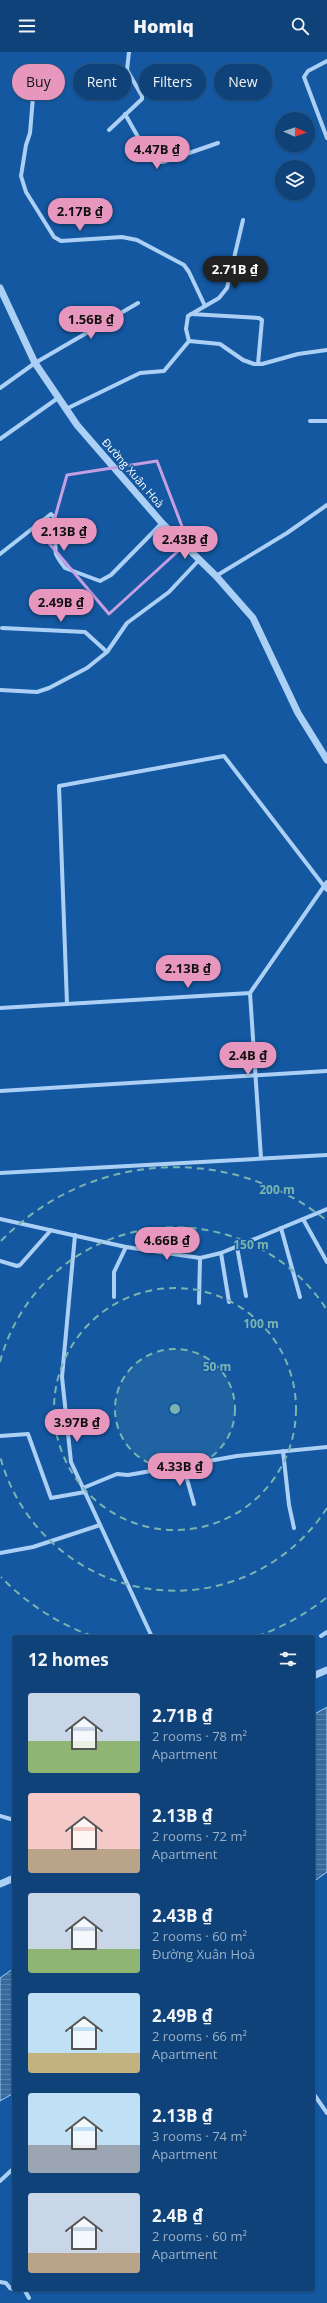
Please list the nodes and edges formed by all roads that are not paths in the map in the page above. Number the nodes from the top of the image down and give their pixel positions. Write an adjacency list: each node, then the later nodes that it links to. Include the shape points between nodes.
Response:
1 (129, 52): 4 (street, via 127,70 142,99)
2 (327, 62): 6 (street, via 308,71 304,76)
3 (33, 100): 11 (street, via 30,133 21,176 26,192 54,237 61,242 122,237 136,240 184,266)
4 (125, 114): 5 (street); 7 (street, via 150,158 156,162 164,162)
5 (109, 130)
6 (327, 138)
7 (218, 144)
8 (243, 220): 11 (street, via 227,288 219,298)
9 (0, 288): 15 (street, Đường Xuân Hoà)
10 (138, 303): 15 (street)
11 (205, 306): 12 (street)
12 (191, 314): 13 (street, via 187,318 186,329); 16 (street, via 262,320)
13 (189, 341): 16 (street, via 220,344 243,360); 19 (street, via 164,371 140,373)
14 (327, 350): 16 (street)
15 (35, 363): 17 (street); 18 (street, Đường Xuân Hoà)
16 (258, 364)
17 (0, 388)
18 (58, 398): 19 (street, Đường Xuân Hoà); 22 (street)
19 (66, 409): 24 (street, Đường Xuân Hoà)
20 (310, 421): 21 (street)
21 (327, 421)
22 (0, 439)
23 (327, 505): 27 (street, via 287,533)
24 (162, 523): 25 (street, via 111,575 100,581 65,568 56,553 56,524 52,514); 26 (street, Đường Xuân Hoà)
25 (0, 554)
26 (199, 560): 27 (street, Đường Xuân Hoà); 29 (street, via 168,592 127,623)
27 (216, 576): 31 (street, Đường Xuân Hoà, via 253,618 298,713)
28 (2, 628): 29 (street, via 85,632)
29 (107, 652): 30 (street, via 87,668 49,688 37,692)
30 (0, 690)
31 (327, 760)
32 (327, 882): 33 (street)
33 (325, 889): 34 (street); 35 (street, via 224,756 59,786)
34 (250, 993): 35 (street); 38 (street)
35 (67, 1004): 36 (street)
36 (0, 1008)
37 (327, 1071): 38 (street)
38 (256, 1075): 39 (street); 41 (street)
39 (0, 1091)
40 (327, 1155): 41 (street)
41 (260, 1158): 42 (street)
42 (0, 1173)
43 (327, 1209): 45 (street)
44 (0, 1219): 47 (street)
45 (303, 1219): 46 (street); 54 (street)
46 (281, 1228): 50 (street); 57 (street)
47 (51, 1230): 48 (street); 53 (street, via 20,1265)
48 (75, 1235): 49 (street); 64 (street, via 62,1383 71,1462)
49 (126, 1246): 52 (street); 56 (street, via 114,1272)
50 (237, 1247): 51 (street); 55 (street)
51 (221, 1253): 52 (street); 58 (street)
52 (200, 1258): 59 (street)
53 (0, 1261)
54 (327, 1262)
55 (246, 1296)
56 (114, 1297)
57 (300, 1297)
58 (229, 1302)
59 (199, 1303)
60 (0, 1436): 64 (street, via 28,1434 51,1498)
61 (327, 1447): 62 (street)
62 (283, 1450): 63 (street); 67 (street)
63 (183, 1465): 64 (street, via 128,1475 117,1474); 65 (street)
64 (84, 1490): 66 (street)
65 (194, 1504)
66 (100, 1525): 68 (street, via 33,1547); 70 (street)
67 (294, 1528)
68 (0, 1553)
69 (327, 1632): 71 (street)
70 (151, 1635)
71 (321, 1636)
72 (327, 1670): 73 (street)
73 (315, 1675)
74 (0, 1816): 75 (street)
75 (12, 1819)
76 (12, 1879): 77 (street)
77 (0, 1884)
78 (315, 2097): 79 (street)
79 (327, 2113)
80 (12, 2170): 81 (street)
81 (0, 2181)
82 (0, 2282): 83 (street)
83 (12, 2288)
84 (25, 2291): 85 (street)
85 (29, 2298)

